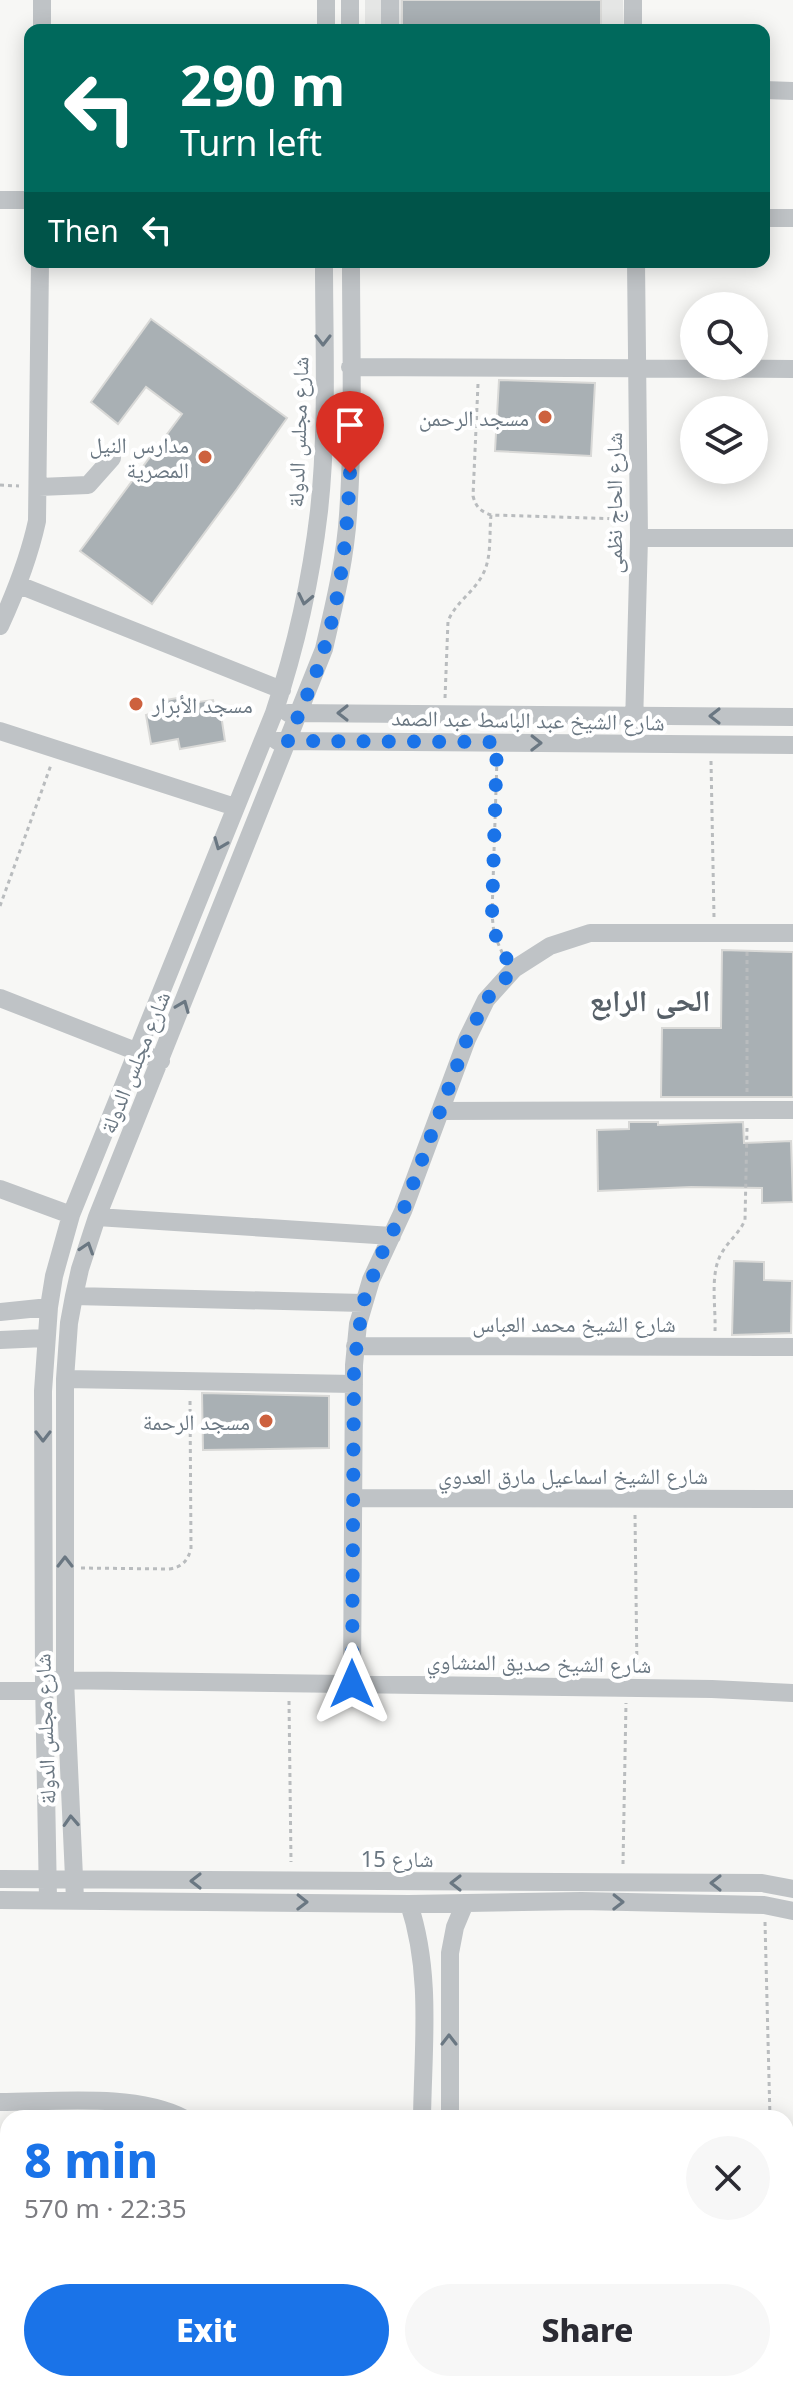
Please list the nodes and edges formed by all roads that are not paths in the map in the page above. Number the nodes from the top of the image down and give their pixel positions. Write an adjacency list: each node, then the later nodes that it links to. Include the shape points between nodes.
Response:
1 (42, 0): 6 (street)
2 (326, 0): 7 (street)
3 (350, 0): 8 (street)
4 (390, 0): 9 (street)
5 (633, 0): 10 (street)
6 (42, 24)
7 (326, 24)
8 (350, 24)
9 (390, 24)
10 (633, 24)
11 (770, 90): 12 (street)
12 (793, 91)
13 (0, 200): 14 (street)
14 (24, 200)
15 (770, 218): 16 (street)
16 (793, 218)
17 (40, 268): 25 (street)
18 (324, 268): 30 (street, شارع مجلس الدولة, one-way to 30, via 319,508 305,600)
19 (351, 268): 21 (street, شارع مجلس الدولة)
20 (636, 268): 22 (street, شارع الحاج نظمى)
21 (350, 367): 22 (street); 32 (street, شارع مجلس الدولة, via 348,517 339,584 324,649)
22 (637, 368): 23 (street); 26 (street, شارع الحاج نظمى)
23 (793, 369)
24 (112, 458): 25 (street, via 88,485)
25 (39, 487): 28 (street, via 37,521)
26 (639, 529): 27 (street); 33 (street, شارع الحاج نظمى)
27 (793, 538)
28 (19, 585): 29 (street); 30 (street)
29 (0, 626)
30 (282, 690): 31 (street, شارع مجلس الدولة)
31 (274, 713): 32 (street, شارع الشيخ عبد الباسط عبد الصمد); 36 (street, شارع مجلس الدولة)
32 (299, 713): 33 (street, شارع الشيخ عبد الباسط عبد الصمد, one-way to 32); 37 (street, شارع مجلس الدولة)
33 (634, 716): 34 (street, شارع الشيخ عبد الباسط عبد الصمد, one-way to 33); 38 (street, شارع الحاج نظمى)
34 (793, 717)
35 (0, 731): 40 (street)
36 (263, 740): 37 (street, شارع الشيخ عبد الباسط عبد الصمد); 40 (street, شارع مجلس الدولة)
37 (288, 741): 38 (street, شارع الشيخ عبد الباسط عبد الصمد, one-way to 38); 44 (street, شارع مجلس الدولة, one-way to 37)
38 (634, 744): 39 (street, شارع الشيخ عبد الباسط عبد الصمد)
39 (793, 745)
40 (235, 807): 43 (street, شارع مجلس الدولة, one-way to 43)
41 (793, 933): 46 (street, via 590,933 550,946 514,969 486,1000)
42 (0, 998): 43 (street)
43 (136, 1051): 44 (street); 48 (street, شارع مجلس الدولة)
44 (161, 1061): 49 (street, شارع مجلس الدولة)
45 (793, 1110): 46 (street)
46 (440, 1111): 50 (street)
47 (0, 1189): 48 (street)
48 (71, 1215): 53 (street, شارع مجلس الدولة)
49 (97, 1217): 50 (street); 51 (street, شارع مجلس الدولة, one-way to 49)
50 (392, 1236): 52 (street)
51 (74, 1296): 52 (street); 60 (street, شارع مجلس الدولة)
52 (363, 1303): 57 (street)
53 (49, 1307): 54 (street); 55 (street, شارع مجلس الدولة)
54 (0, 1312)
55 (45, 1338): 56 (street); 61 (street, شارع مجلس الدولة)
56 (0, 1340)
57 (355, 1346): 58 (street, شارع الشيخ محمد العباس); 59 (street)
58 (793, 1347)
59 (354, 1384): 60 (street); 62 (street)
60 (65, 1385): 61 (street); 64 (street, شارع مجلس الدولة, one-way to 60)
61 (43, 1391): 66 (street, شارع مجلس الدولة, one-way to 66)
62 (353, 1498): 63 (street, شارع الشيخ اسماعيل مارق العدوي); 65 (street)
63 (793, 1499)
64 (65, 1680): 65 (street, شارع الشيخ صديق المنشاوي); 66 (street, شارع الشيخ صديق المنشاوي); 71 (street, شارع مجلس الدولة, one-way to 64)
65 (352, 1684): 68 (street, شارع الشيخ صديق المنشاوي)
66 (44, 1686): 67 (street, شارع الشيخ صديق المنشاوي); 70 (street, شارع مجلس الدولة)
67 (0, 1691)
68 (793, 1693)
69 (0, 1879): 70 (street, شارع 15)
70 (48, 1880): 71 (street, شارع 15); 74 (street, شارع مجلس الدولة)
71 (74, 1880): 73 (street, شارع 15, one-way to 71); 75 (street, شارع مجلس الدولة)
72 (793, 1889): 73 (street, شارع 15, one-way to 73, via 762,1883 622,1882)
73 (580, 1892): 77 (street, شارع 15); 79 (street, شارع 15, one-way to 79)
74 (48, 1899): 75 (street, شارع 15); 76 (street, شارع 15)
75 (75, 1899): 78 (street, شارع 15, one-way to 78)
76 (0, 1900)
77 (465, 1903): 78 (street, شارع 15); 84 (street, one-way to 77, via 450,1953)
78 (409, 1904): 83 (street, via 423,1968)
79 (793, 1911)
80 (0, 2102): 81 (street)
81 (135, 2110): 82 (street)
82 (167, 2110)
83 (422, 2110)
84 (450, 2110)

